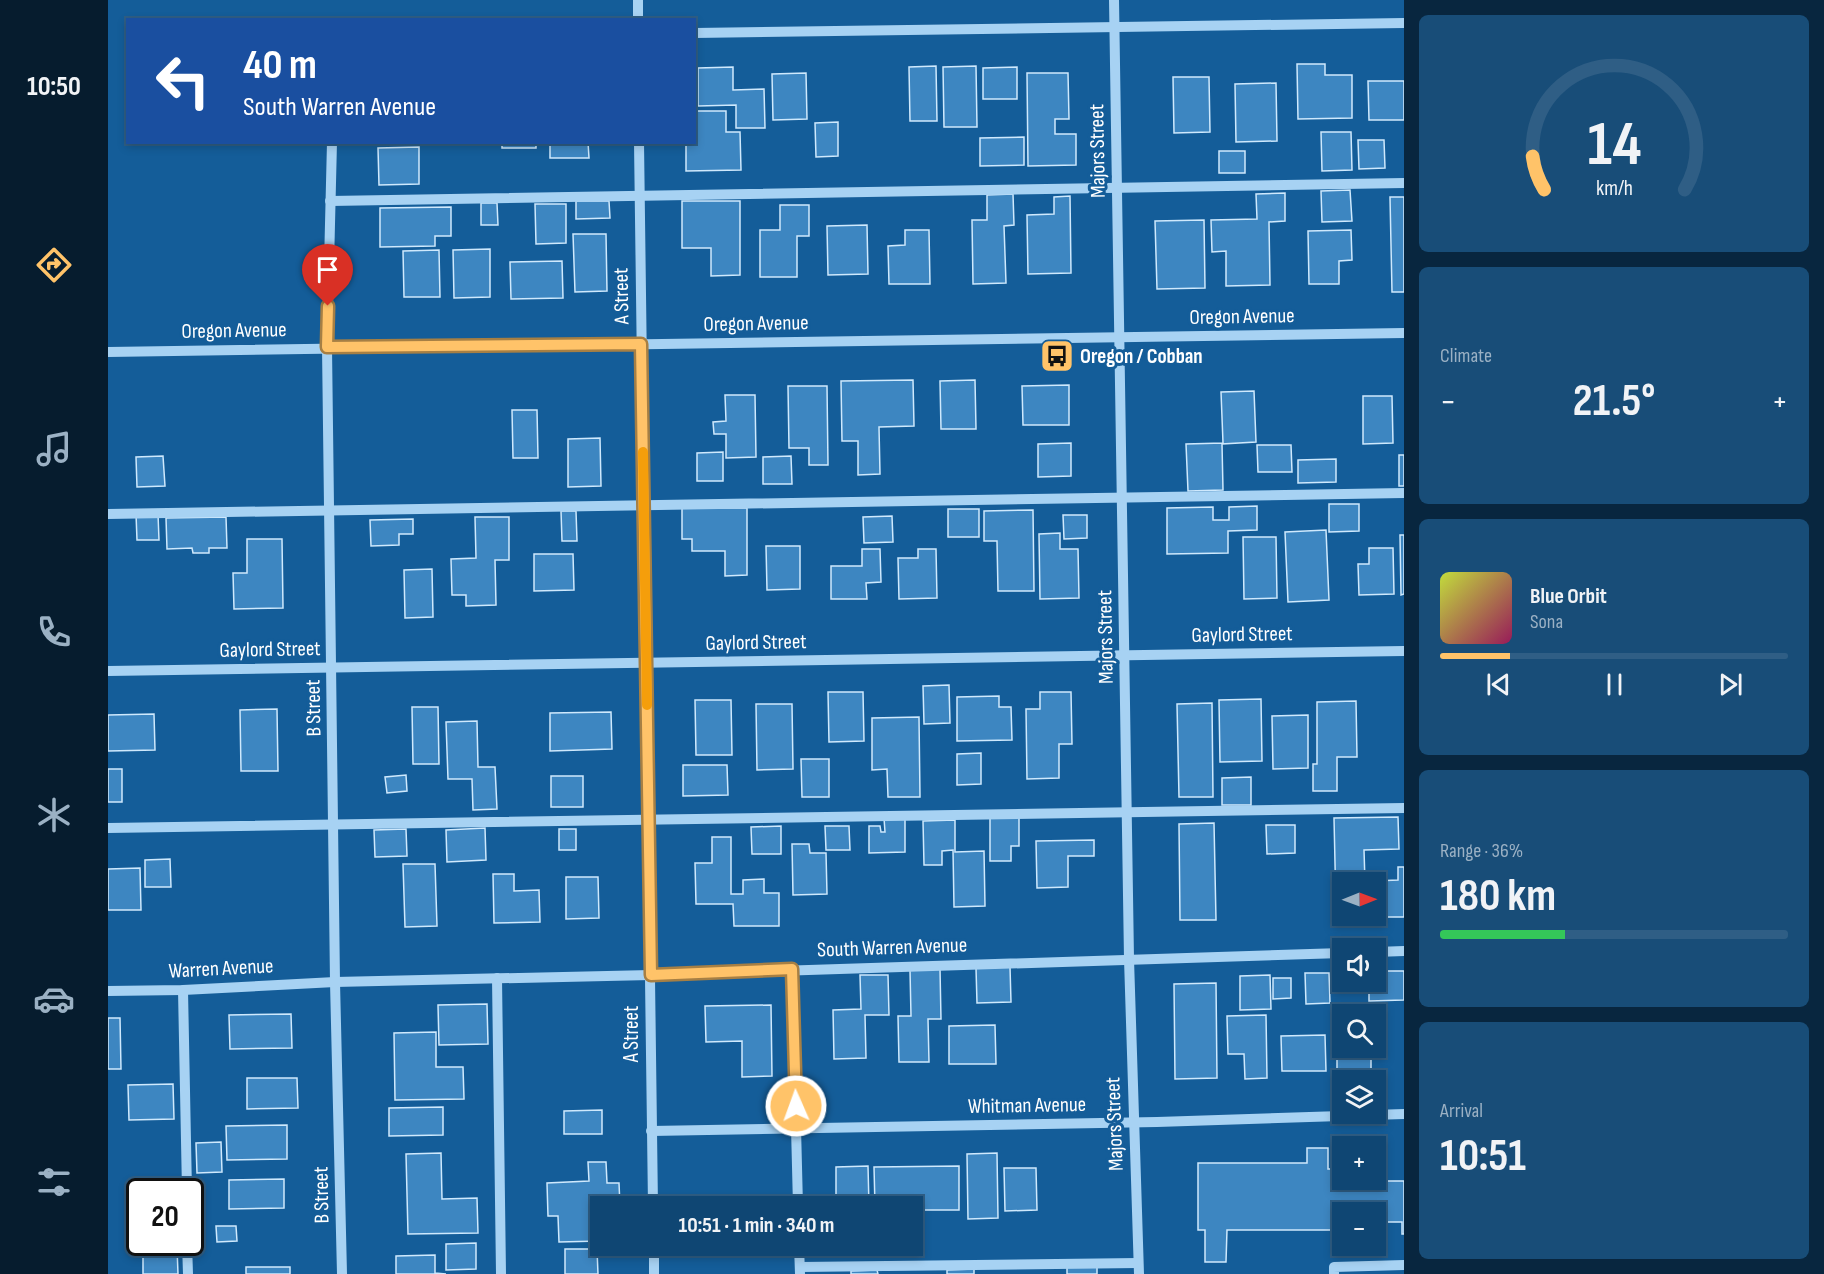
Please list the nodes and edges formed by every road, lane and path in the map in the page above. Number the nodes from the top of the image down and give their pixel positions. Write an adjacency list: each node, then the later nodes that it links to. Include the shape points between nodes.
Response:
1 (638, 0): 3 (street)
2 (1114, 0): 5 (street, Majors Street)
3 (638, 18)
4 (1404, 23): 5 (street)
5 (1115, 27): 6 (street); 10 (street, Majors Street)
6 (696, 33)
7 (332, 144): 12 (street, B Street)
8 (639, 144): 11 (street, A Street)
9 (1404, 183): 10 (street)
10 (1118, 189): 11 (street); 14 (street, Majors Street)
11 (640, 195): 12 (street); 15 (street, A Street)
12 (330, 201): 16 (street, B Street)
13 (1404, 333): 14 (street, Oregon Avenue)
14 (1120, 337): 15 (street, Oregon Avenue); 19 (street, Majors Street)
15 (641, 344): 16 (street, Oregon Avenue); 20 (street, A Street)
16 (327, 347): 17 (street, Oregon Avenue); 21 (street, B Street)
17 (108, 352)
18 (1404, 493): 19 (street)
19 (1123, 497): 20 (street); 24 (street, Majors Street)
20 (644, 505): 21 (street); 25 (street, A Street)
21 (330, 509): 22 (street); 26 (street, B Street)
22 (108, 514)
23 (1404, 651): 24 (street, Gaylord Street)
24 (1125, 655): 25 (street, Gaylord Street); 29 (street, Majors Street)
25 (646, 663): 26 (street, Gaylord Street); 30 (street, A Street)
26 (332, 668): 27 (street, Gaylord Street); 31 (street, B Street)
27 (108, 671)
28 (1404, 808): 29 (street)
29 (1127, 812): 30 (street); 36 (street, Majors Street)
30 (648, 819): 31 (street); 38 (street, A Street)
31 (333, 825): 32 (street); 40 (street, B Street)
32 (108, 828)
33 (1404, 951): 34 (street)
34 (1386, 952)
35 (1332, 953): 36 (street, South Warren Avenue)
36 (1129, 959): 37 (street, South Warren Avenue); 44 (street, Majors Street)
37 (792, 969): 38 (street, South Warren Avenue); 45 (street)
38 (651, 975): 39 (street, South Warren Avenue); 46 (street, A Street)
39 (497, 978): 40 (street, South Warren Avenue); 58 (street)
40 (335, 982): 41 (street, Warren Avenue); 57 (street, B Street)
41 (183, 990): 42 (street, Warren Avenue); 47 (street)
42 (108, 992)
43 (1404, 1114): 44 (street, Whitman Avenue)
44 (1133, 1122): 45 (street, Whitman Avenue); 54 (street, Majors Street)
45 (797, 1128): 46 (street, Whitman Avenue); 49 (street)
46 (651, 1131): 48 (street, A Street)
47 (186, 1178)
48 (653, 1196)
49 (798, 1196)
50 (188, 1256): 56 (street)
51 (654, 1256): 59 (street)
52 (799, 1256): 55 (street)
53 (1404, 1265): 60 (street, via 1334,1267)
54 (1139, 1269): 55 (street)
55 (800, 1271)
56 (188, 1274)
57 (342, 1274)
58 (501, 1274)
59 (654, 1274)
60 (1334, 1274)

